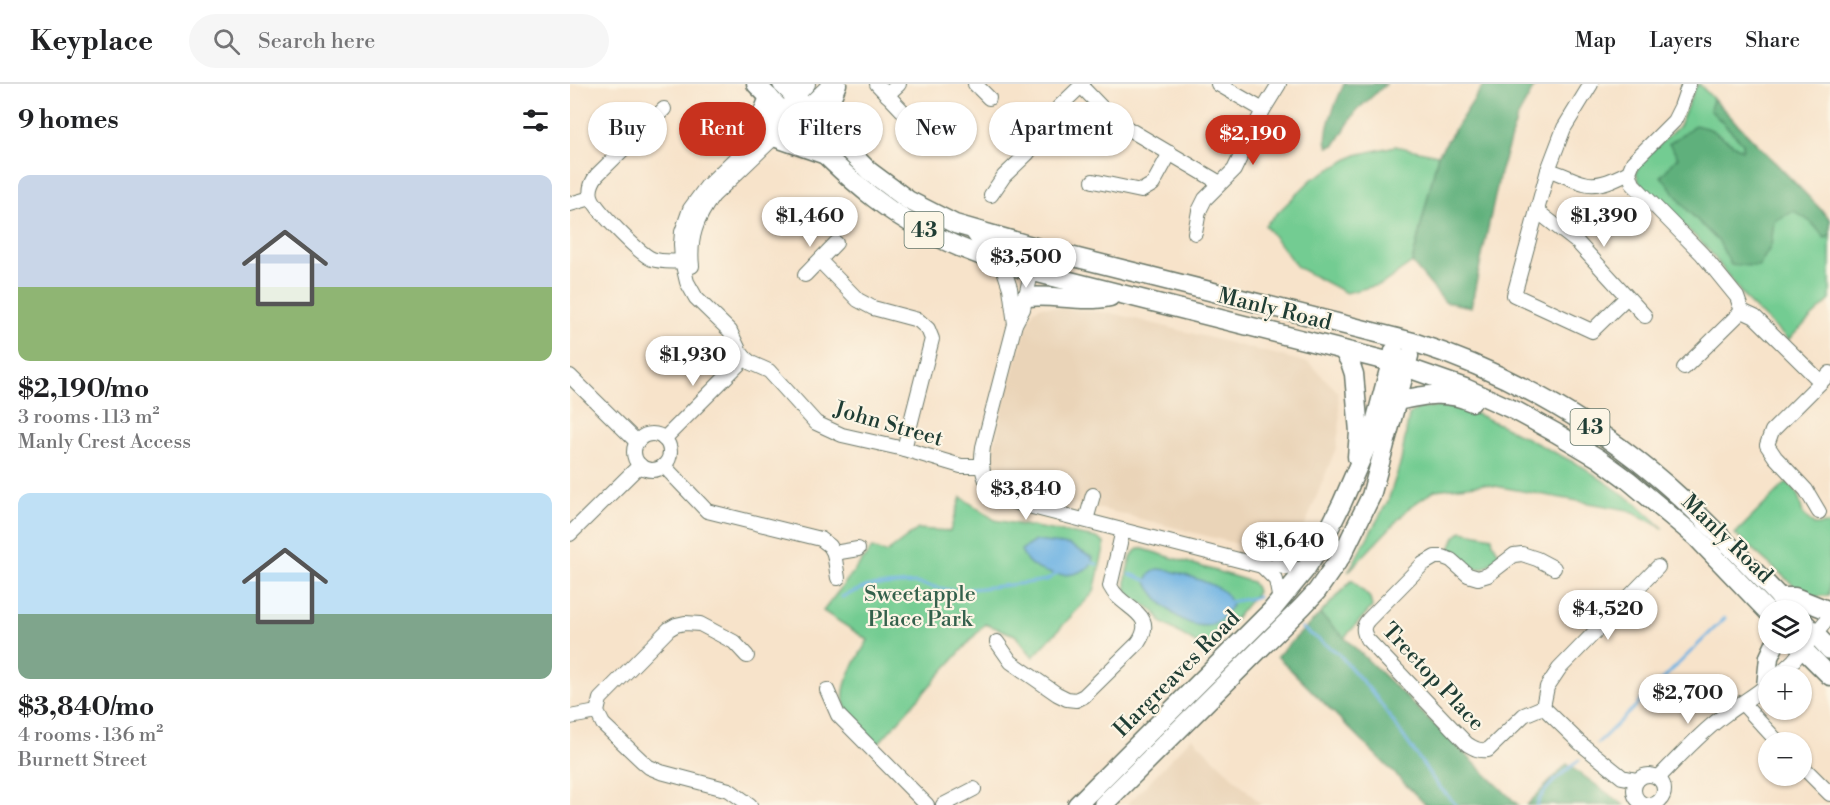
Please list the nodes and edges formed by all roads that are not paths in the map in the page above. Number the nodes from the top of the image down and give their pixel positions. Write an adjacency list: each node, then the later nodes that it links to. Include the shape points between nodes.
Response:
1 (756, 84): 15 (main road, Manly Road / 43)
2 (782, 84): 18 (main road, Manly Road / 43)
3 (808, 84): 19 (street)
4 (830, 84): 20 (street)
5 (837, 84): 21 (main road)
6 (877, 84): 14 (street)
7 (899, 84): 14 (street)
8 (975, 84): 16 (street)
9 (1218, 84): 24 (street)
10 (1279, 84): 24 (street)
11 (1591, 84): 35 (street, via 1564,128)
12 (1689, 84): 36 (street, via 1674,121 1633,162)
13 (1082, 85): 30 (street, via 1120,124); 39 (street, via 1059,108 1027,154)
14 (887, 95): 22 (street)
15 (769, 97): 17 (main road, Manly Road / 43); 23 (main road)
16 (989, 98)
17 (779, 102)
18 (791, 102)
19 (798, 102)
20 (804, 102)
21 (830, 102)
22 (895, 103)
23 (766, 105)
24 (1263, 110): 38 (street, via 1234,170)
25 (778, 122): 27 (street)
26 (778, 131): 28 (street)
27 (766, 132)
28 (774, 137): 29 (main road); 46 (street, via 712,196 693,233)
29 (778, 138)
30 (1170, 153): 37 (street, via 1153,184 1141,191); 38 (street)
31 (616, 156): 40 (street, via 597,175 591,186)
32 (738, 156): 46 (street, via 690,209 682,232)
33 (828, 156): 48 (main road, Manly Road / 43, via 892,211 935,237)
34 (854, 156): 43 (main road, Manly Road / 43, via 887,185 938,217)
35 (1548, 170): 36 (street, via 1586,184 1603,184); 42 (street)
36 (1629, 172): 54 (street, via 1634,184 1702,254 1737,297)
37 (1093, 181)
38 (1220, 183): 44 (street, via 1205,199)
39 (991, 195)
40 (591, 198): 41 (street); 46 (street, via 598,210 646,256 661,261)
41 (570, 204)
42 (1537, 211): 53 (street, via 1578,243); 53 (street, via 1514,295 1592,331)
43 (971, 230): 49 (street, via 981,244 1018,257); 57 (main road, Manly Road / 43)
44 (1195, 233)
45 (836, 243): 47 (street)
46 (686, 261): 59 (street, via 687,282 696,298 730,331)
47 (820, 261): 50 (street); 68 (street, via 858,300 918,320 928,329 932,339)
48 (1002, 264): 49 (main road, Manly Road / 43); 56 (street)
49 (1030, 271): 51 (main road, Manly Road / 43); 52 (street)
50 (805, 275)
51 (1121, 294): 52 (main road, via 1096,300); 58 (main road, Manly Road / 43)
52 (1026, 297): 56 (street)
53 (1626, 298): 55 (street)
54 (1742, 311): 61 (street); 63 (street, via 1755,317)
55 (1645, 316)
56 (1015, 324): 71 (street)
57 (1405, 340): 60 (main road, Hargreaves Road); 85 (main road, Manly Road / 43, via 1464,360 1516,384 1608,439 1679,496)
58 (1343, 350): 60 (main road, Manly Road / 43); 72 (main road, via 1353,369 1355,386 1359,432)
59 (745, 358): 66 (street); 68 (street, John Street, via 769,371 816,423 842,435)
60 (1399, 364): 64 (main road, Hargreaves Road); 65 (main road, Manly Road / 43, via 1466,388); 72 (main road, Hargreaves Road)
61 (1684, 368)
62 (570, 376): 67 (street)
63 (1825, 378): 74 (street, via 1772,431 1767,445 1806,490)
64 (1397, 401): 65 (main road, via 1457,396 1537,433); 114 (main road, Hargreaves Road, via 1371,496 1331,572 1302,606)
65 (1556, 433): 88 (main road, Manly Road / 43, via 1605,464 1668,513)
66 (664, 439): 67 (street, via 649,434); 70 (street, via 670,453)
67 (637, 442): 69 (street, via 634,453)
68 (904, 449): 71 (street, John Street, via 960,466)
69 (640, 465): 70 (street, via 650,470); 77 (street)
70 (663, 466): 79 (street, via 707,511 821,539)
71 (981, 466): 75 (street, via 990,488 1009,501)
72 (1355, 474): 83 (main road, Hargreaves Road)
73 (1093, 495): 75 (street)
74 (1819, 512)
75 (1086, 520): 76 (street)
76 (1123, 530): 80 (street); 92 (street, via 1110,586 1116,596 1140,614 1144,634 1084,696 1076,700 1058,694 1011,662)
77 (570, 534)
78 (858, 549): 79 (street)
79 (834, 553): 84 (street)
80 (1262, 566): 83 (street); 87 (street, via 1276,580)
81 (1659, 567): 100 (street, via 1559,669 1547,687)
82 (1554, 568): 100 (street, Treetop Place, via 1522,554 1514,555 1478,578 1468,575 1451,560 1435,556 1368,620 1363,631 1467,744 1476,749 1488,750 1524,715)
83 (1305, 570): 87 (main road, Hargreaves Road)
84 (838, 578)
85 (1779, 597): 86 (main road, Manly Road / 43); 89 (main road, via 1795,597)
86 (1782, 600)
87 (1280, 601): 113 (main road, Hargreaves Road)
88 (1758, 602)
89 (1830, 613): 90 (street)
90 (1812, 630)
91 (1812, 641): 94 (main road)
92 (997, 642)
93 (1812, 649): 96 (main road)
94 (1830, 650)
95 (747, 656): 101 (street, via 734,642 700,624 676,625 600,699)
96 (1830, 676)
97 (827, 690): 111 (street, via 838,715)
98 (1758, 692): 99 (street)
99 (1743, 704): 103 (street); 105 (street, via 1698,736)
100 (1543, 706): 106 (street, via 1622,777)
101 (597, 712): 102 (street); 110 (street, via 603,724 649,767 729,790)
102 (570, 717)
103 (1769, 732)
104 (1812, 776): 108 (street)
105 (1658, 778): 106 (street, via 1645,775); 109 (street, via 1664,790)
106 (1637, 780): 109 (street, via 1633,790 1638,800 1648,805)
107 (974, 789): 112 (street)
108 (1830, 794)
109 (1659, 803)
110 (750, 805)
111 (927, 805)
112 (943, 805)
113 (1078, 805)
114 (1103, 805)

